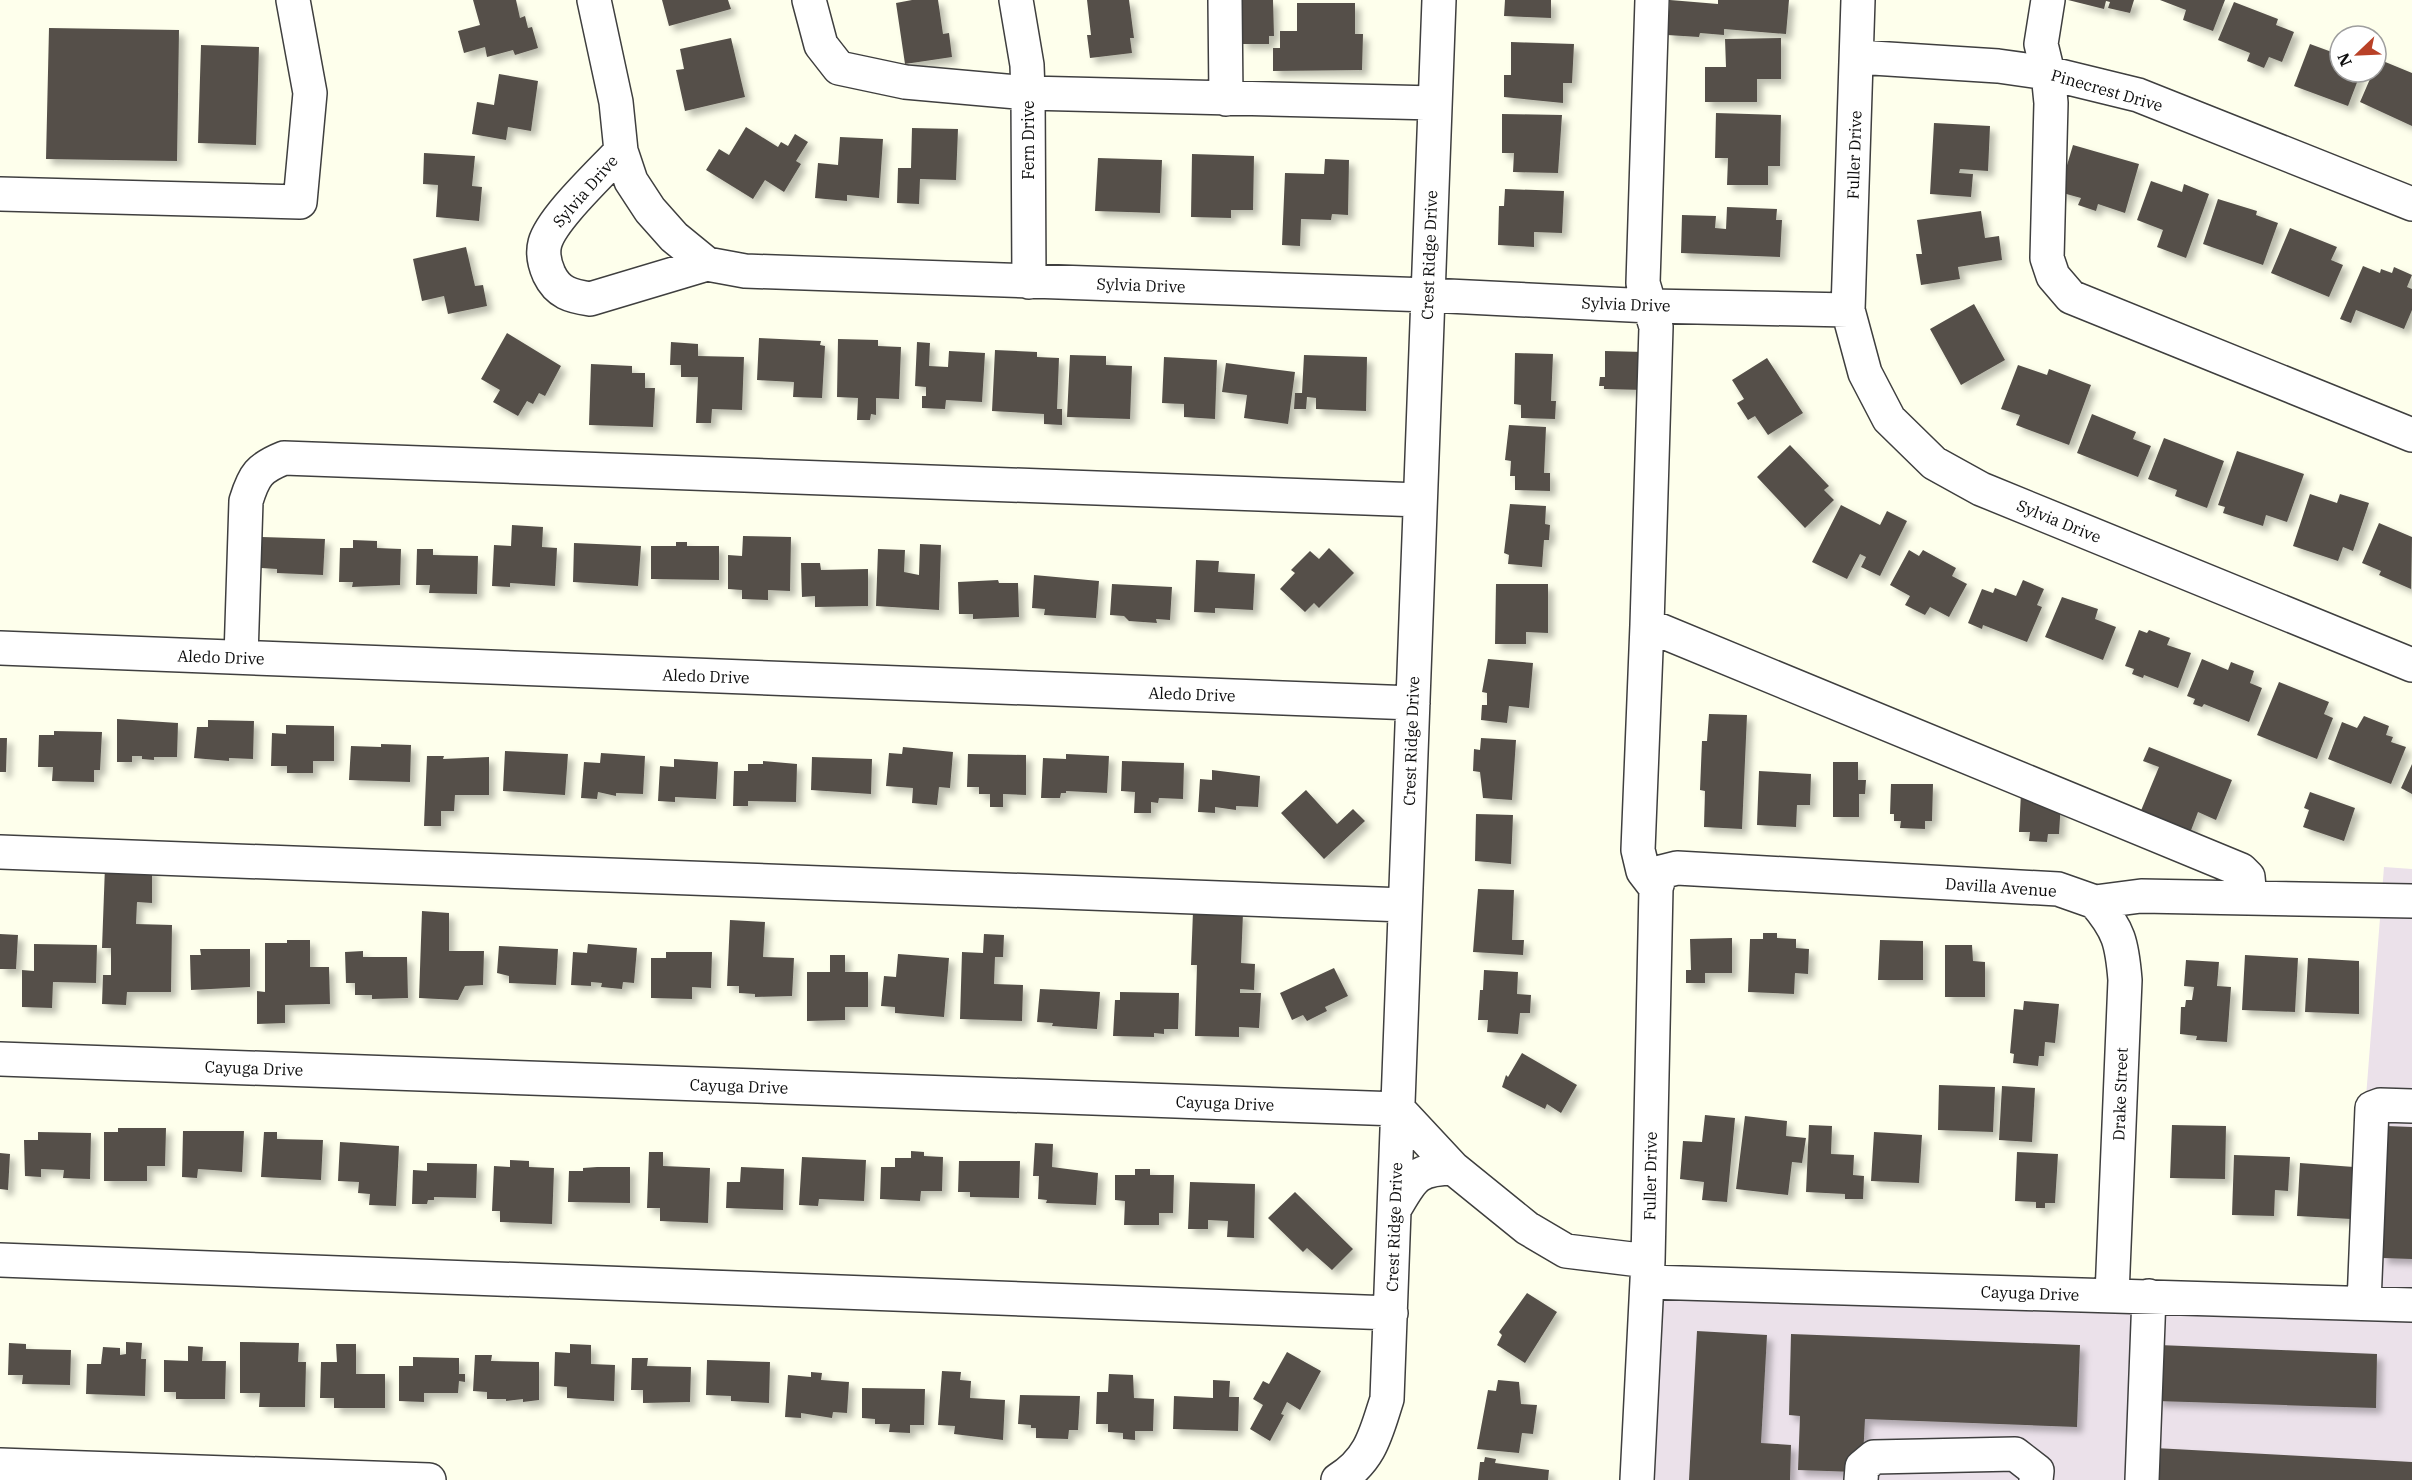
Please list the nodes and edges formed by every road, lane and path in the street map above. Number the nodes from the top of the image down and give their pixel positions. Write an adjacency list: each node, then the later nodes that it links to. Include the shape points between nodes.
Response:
1 (293, 0): 16 (street, via 310,93 300,202)
2 (594, 0): 15 (street, via 616,102)
3 (809, 0): 12 (street, via 821,45 839,68 905,82)
4 (1016, 0): 12 (street, Fern Drive)
5 (1225, 0): 13 (street)
6 (1439, 0): 14 (street, Crest Ridge Drive)
7 (1652, 0): 21 (street, via 1643,283)
8 (1858, 0): 10 (street, Fuller Drive)
9 (2048, 0): 11 (street, via 2041,44)
10 (1857, 57): 11 (street, Pinecrest Drive); 22 (street, Fuller Drive)
11 (2048, 73): 17 (street, Pinecrest Drive, via 2138,95); 23 (street, via 2051,103 2047,258 2054,276 2071,297)
12 (1028, 93): 13 (street); 19 (street, Fern Drive)
13 (1226, 99): 14 (street)
14 (1435, 104): 20 (street, Crest Ridge Drive)
15 (621, 151): 18 (street, Sylvia Drive, via 631,181 651,210 674,237); 18 (street, Sylvia Drive, via 552,226 544,244 544,263 554,285 570,296 590,299)
16 (0, 194)
17 (2412, 204)
18 (707, 264): 19 (street, Sylvia Drive, via 745,271)
19 (1029, 282): 20 (street, Sylvia Drive)
20 (1428, 295): 21 (street, Sylvia Drive); 24 (street, Crest Ridge Drive)
21 (1650, 306): 22 (street, Sylvia Drive); 25 (street, via 1656,327)
22 (1848, 310): 28 (street, Sylvia Drive, via 1865,373 1889,419 1934,463 1981,489)
23 (2412, 435)
24 (1420, 500): 27 (street, via 284,458 266,465 252,482 246,501); 29 (street, Crest Ridge Drive)
25 (1647, 625): 31 (street, via 1638,850 1643,871); 32 (street, via 2241,870 2248,877)
26 (0, 648): 27 (street, Aledo Drive)
27 (242, 657): 29 (street, Aledo Drive)
28 (2412, 665)
29 (1413, 703): 35 (street, Crest Ridge Drive)
30 (0, 852): 35 (street)
31 (1659, 880): 34 (street, Davilla Avenue, via 1677,868 2058,889); 42 (street, Fuller Drive)
32 (2250, 898): 33 (street, Davilla Avenue); 34 (street, Davilla Avenue, via 2141,896)
33 (2412, 901)
34 (2095, 902): 43 (street, Drake Street, via 2109,918 2122,946 2125,980)
35 (1406, 905): 38 (street, Crest Ridge Drive)
36 (0, 1059): 38 (street, Cayuga Drive)
37 (2412, 1106): 45 (street, via 2373,1108)
38 (1398, 1109): 39 (street, Cayuga Drive); 40 (street, Crest Ridge Drive)
39 (1453, 1168): 40 (street, via 1430,1169 1411,1181); 42 (street, Cayuga Drive, via 1527,1228 1566,1251)
40 (1395, 1208): 47 (street, Crest Ridge Drive)
41 (0, 1260): 47 (street)
42 (1648, 1272): 43 (street, Cayuga Drive); 51 (street, Fuller Drive)
43 (2112, 1295): 44 (street, Cayuga Drive)
44 (2150, 1296): 45 (street, Cayuga Drive); 54 (street)
45 (2364, 1303): 46 (street, Cayuga Drive)
46 (2412, 1305)
47 (1391, 1313): 49 (street, Crest Ridge Drive, via 1387,1399 1371,1448)
48 (0, 1465): 50 (street)
49 (1345, 1476)
50 (429, 1480)
51 (1637, 1480)
52 (1862, 1480): 53 (street, via 1862,1467 1874,1457 2015,1454 2037,1471)
53 (2036, 1480)
54 (2142, 1480)

